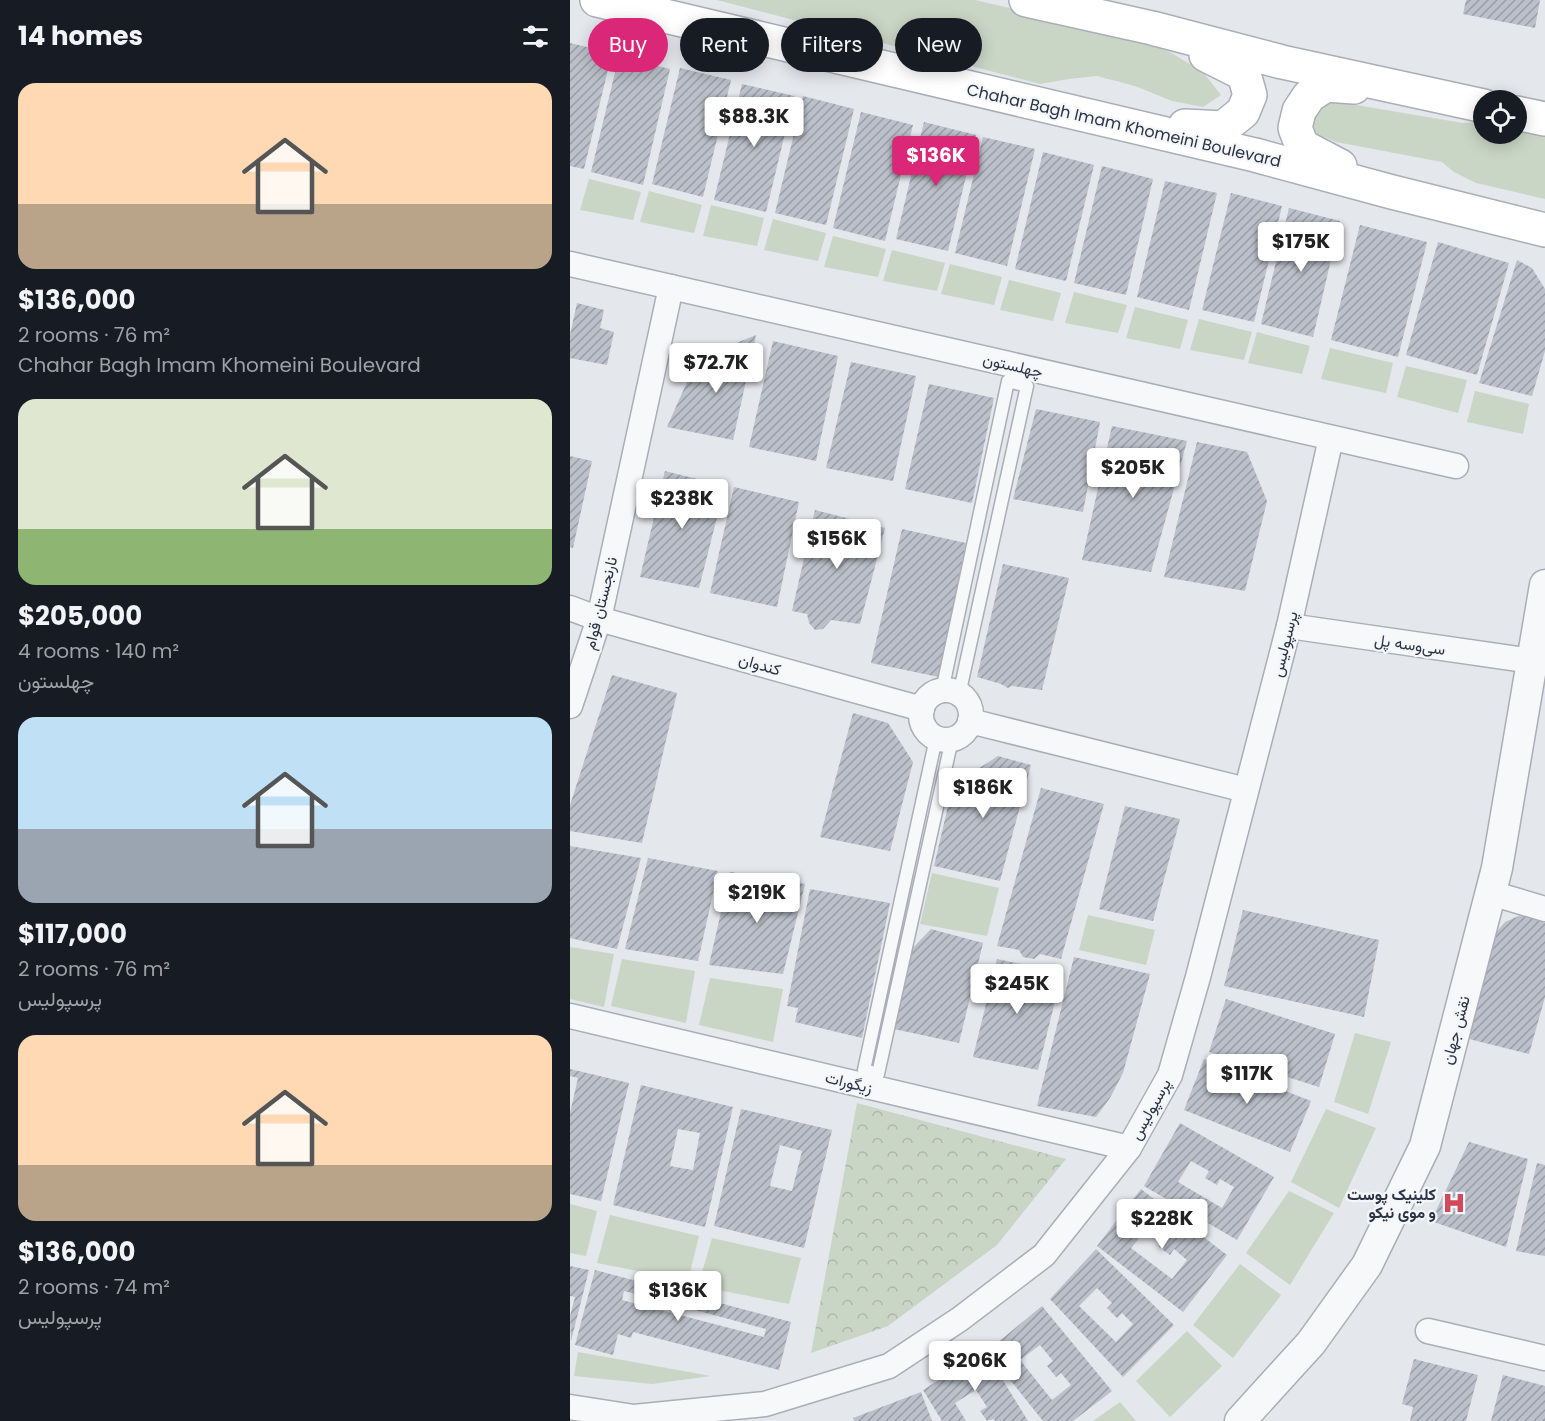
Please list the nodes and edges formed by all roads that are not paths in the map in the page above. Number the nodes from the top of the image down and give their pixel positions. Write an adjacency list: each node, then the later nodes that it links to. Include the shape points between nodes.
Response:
1 (597, 0): 8 (main road, Chahar Bagh Imam Khomeini Boulevard)
2 (1026, 0): 3 (main road)
3 (1152, 28): 4 (main road); 8 (main road, via 1244,74 1250,95 1243,111 1223,128)
4 (1416, 92): 5 (main road); 9 (main road, via 1326,85 1309,96 1299,111 1295,128 1302,146)
5 (1473, 104)
6 (1527, 115): 7 (main road)
7 (1545, 119)
8 (1123, 123): 9 (main road, Chahar Bagh Imam Khomeini Boulevard)
9 (1392, 192): 10 (main road, Chahar Bagh Imam Khomeini Boulevard)
10 (1545, 230)
11 (570, 264): 12 (street, چهلستون)
12 (671, 287): 13 (street, چهلستون); 17 (street, نارنجستان قوام)
13 (1331, 438): 14 (street, چهلستون); 18 (street, پرسپولیس)
14 (1456, 466)
15 (1545, 585): 19 (street, نقش جهان)
16 (570, 608): 17 (street, کندوان)
17 (599, 619): 21 (street, نارنجستان قوام); 22 (street, کندوان)
18 (1288, 626): 19 (street, سی‌وسه پل); 25 (street, پرسپولیس)
19 (1532, 661): 26 (street, نقش جهان)
20 (951, 693): 20 (lane, via 1026,386 1008,381); 22 (street, via 931,695); 23 (street, via 968,704)
21 (570, 706)
22 (922, 709): 24 (street, via 927,732)
23 (970, 721): 24 (street, via 962,734); 25 (street)
24 (944, 739): 24 (lane, via 864,1070 878,1074)
25 (1246, 790): 29 (street, پرسپولیس, via 1170,1075)
26 (1491, 893): 27 (street); 33 (street, نقش جهان, via 1425,1146 1367,1265 1311,1343)
27 (1545, 909)
28 (570, 1016): 29 (street, زیگورات)
29 (1129, 1148): 32 (street, پرسپولیس, via 1044,1255 960,1319 889,1366 765,1404 634,1417)
30 (1428, 1331): 31 (street)
31 (1545, 1358)
32 (570, 1407)
33 (1240, 1421)

